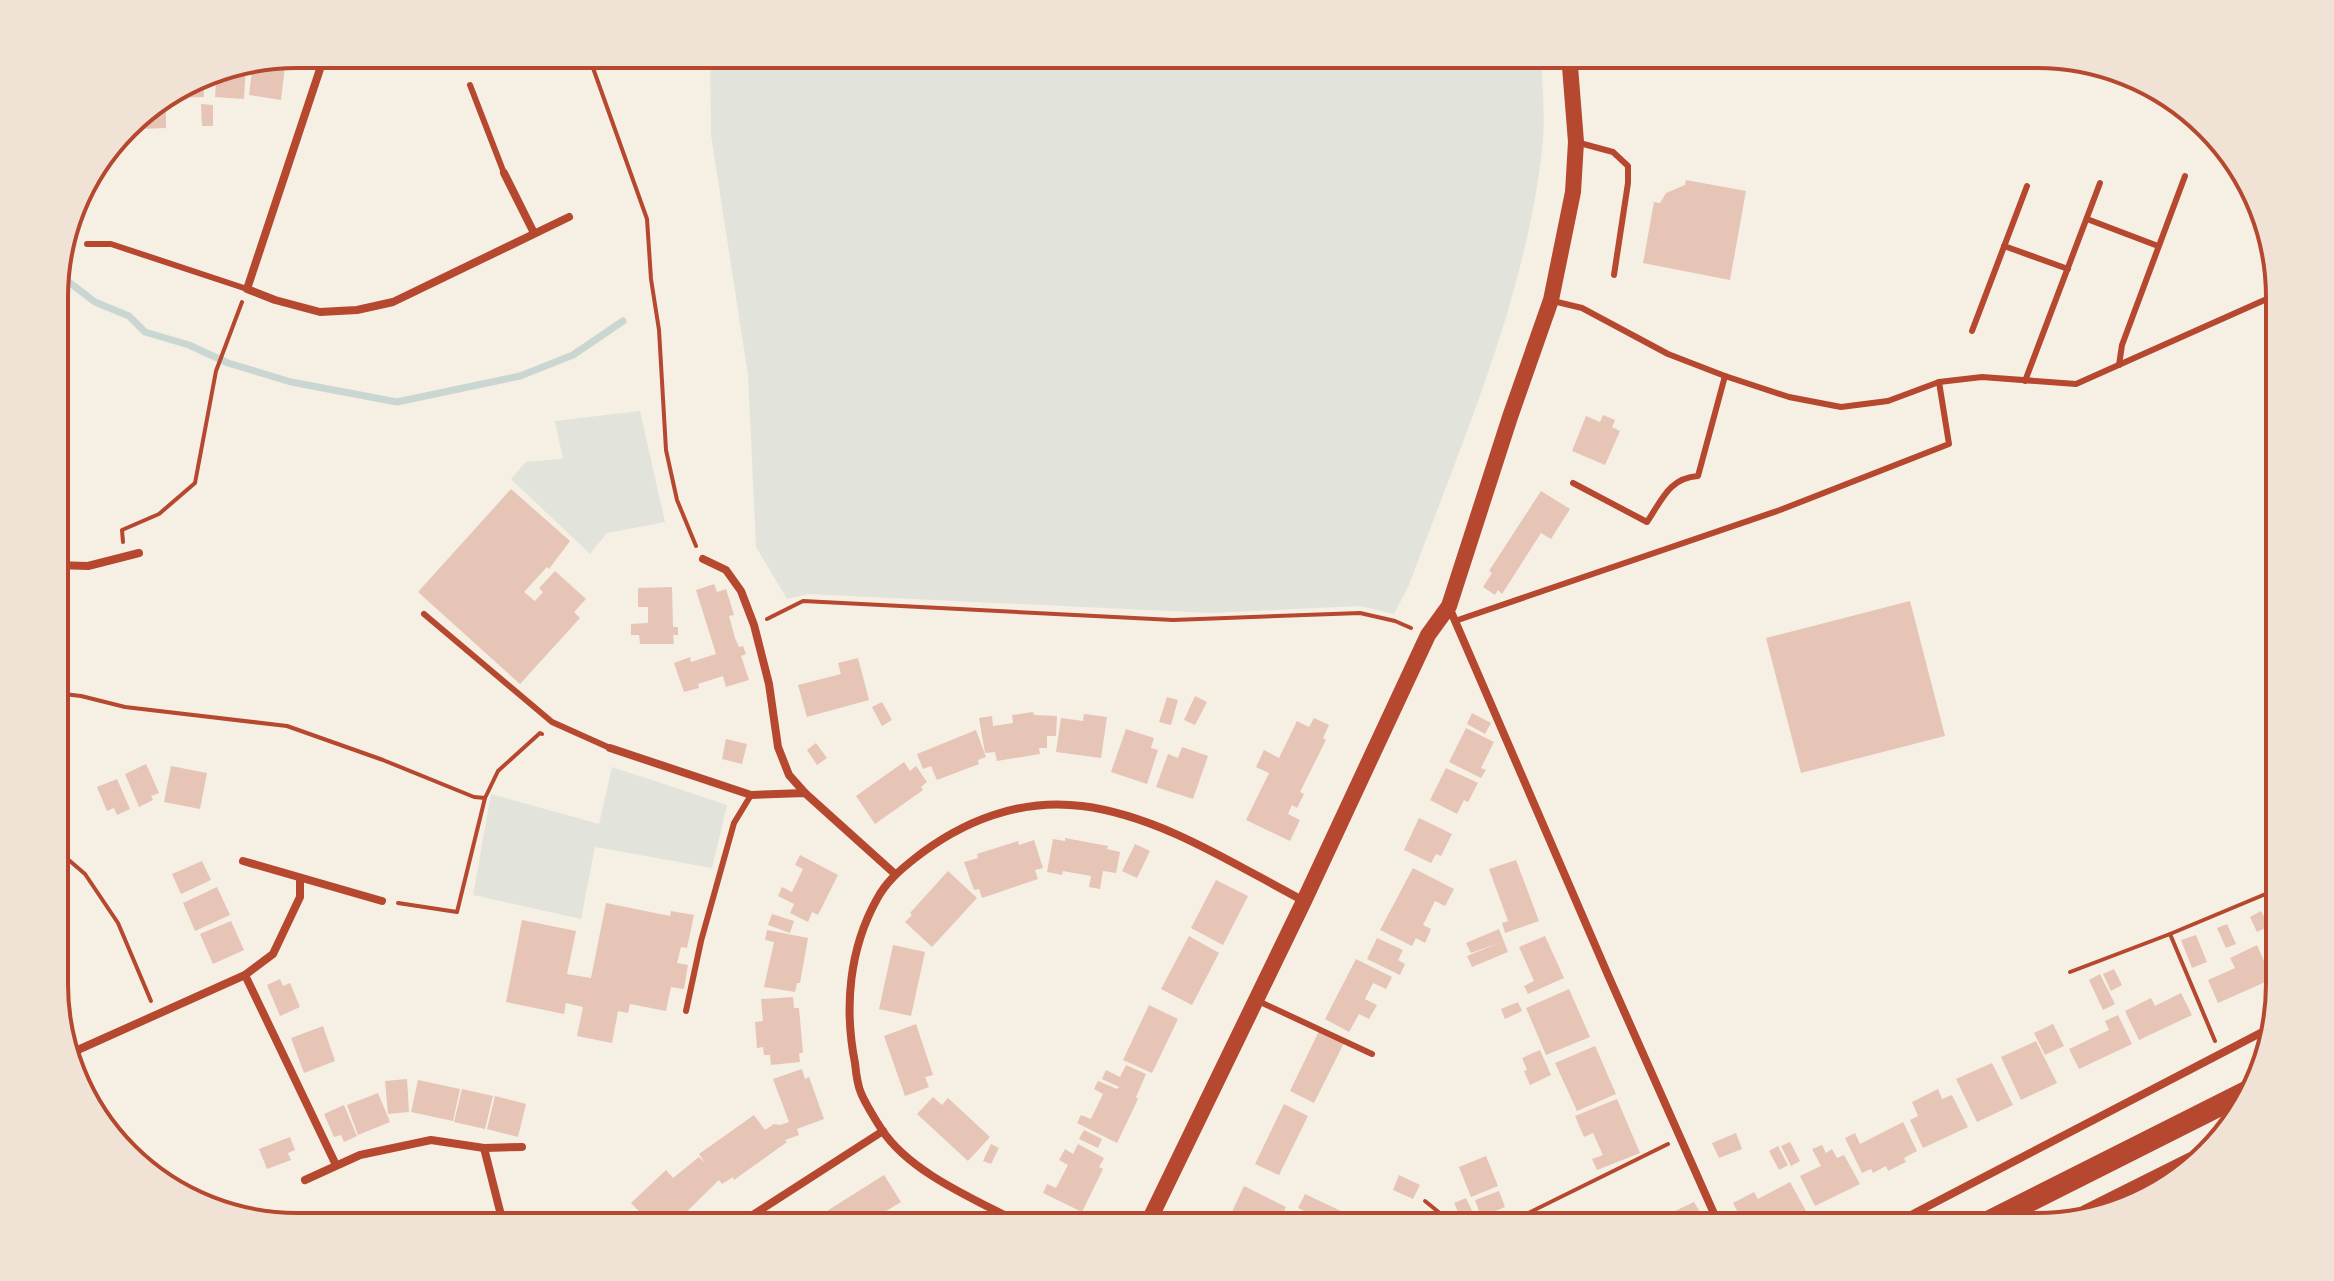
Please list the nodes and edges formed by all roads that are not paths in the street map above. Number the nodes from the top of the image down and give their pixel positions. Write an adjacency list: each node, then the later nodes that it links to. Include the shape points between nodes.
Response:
1 (320, 68): 17 (street)
2 (1570, 68): 4 (main road)
3 (470, 85): 5 (lane)
4 (1576, 142): 16 (lane, via 1613,152 1628,166); 19 (main road, via 1573,192)
5 (504, 173): 11 (street)
6 (2185, 176): 14 (lane)
7 (2100, 183): 10 (lane)
8 (2027, 186): 13 (lane)
9 (569, 217): 11 (street)
10 (2087, 219): 14 (lane); 15 (lane)
11 (534, 233): 17 (street, via 393,302 357,310 320,312)
12 (87, 244): 17 (lane, via 111,244)
13 (2004, 246): 15 (lane); 20 (lane)
14 (2158, 246): 21 (lane)
15 (2068, 269): 23 (lane)
16 (1614, 275)
17 (247, 289)
18 (2266, 299): 21 (lane)
19 (1551, 300): 22 (lane, via 1582,308 1668,354); 30 (main road)
20 (1972, 331)
21 (2119, 365): 23 (lane, via 2076,384)
22 (1725, 376): 24 (lane, via 1841,407 1888,401); 25 (lane, via 1698,476 1682,477 1672,486 1647,522)
23 (2025, 381): 24 (lane, via 1982,377)
24 (1939, 382): 30 (lane, via 1949,444 1780,510)
25 (1573, 483)
26 (139, 553): 28 (street, via 88,566)
27 (703, 559): 32 (street, via 735,579 754,625 778,747 789,775)
28 (68, 565)
29 (424, 614): 31 (lane, via 552,722)
30 (1452, 614): 38 (main road, via 1428,635); 55 (street)
31 (610, 748): 33 (street)
32 (805, 793): 33 (street); 35 (street)
33 (751, 795): 41 (lane, via 734,823)
34 (243, 861): 36 (street)
35 (895, 874): 38 (street, via 937,841 997,812 1083,806 1166,830); 46 (street, via 864,928 848,999 860,1092)
36 (300, 878): 37 (street); 39 (street, via 300,897 273,954)
37 (382, 901)
38 (1304, 901): 40 (main road)
39 (245, 975): 43 (street); 49 (street)
40 (1256, 1000): 44 (lane); 54 (main road)
41 (686, 1011)
42 (2261, 1033): 56 (street)
43 (78, 1050)
44 (1372, 1054)
45 (2235, 1098): 57 (highway)
46 (883, 1131): 52 (street); 53 (street, via 926,1172)
47 (522, 1147): 48 (street)
48 (484, 1148): 49 (street, via 431,1140); 51 (street)
49 (336, 1165): 50 (street)
50 (305, 1180)
51 (500, 1213)
52 (756, 1213)
53 (1001, 1213)
54 (1153, 1213)
55 (1714, 1213)
56 (1915, 1213)
57 (2006, 1213)

